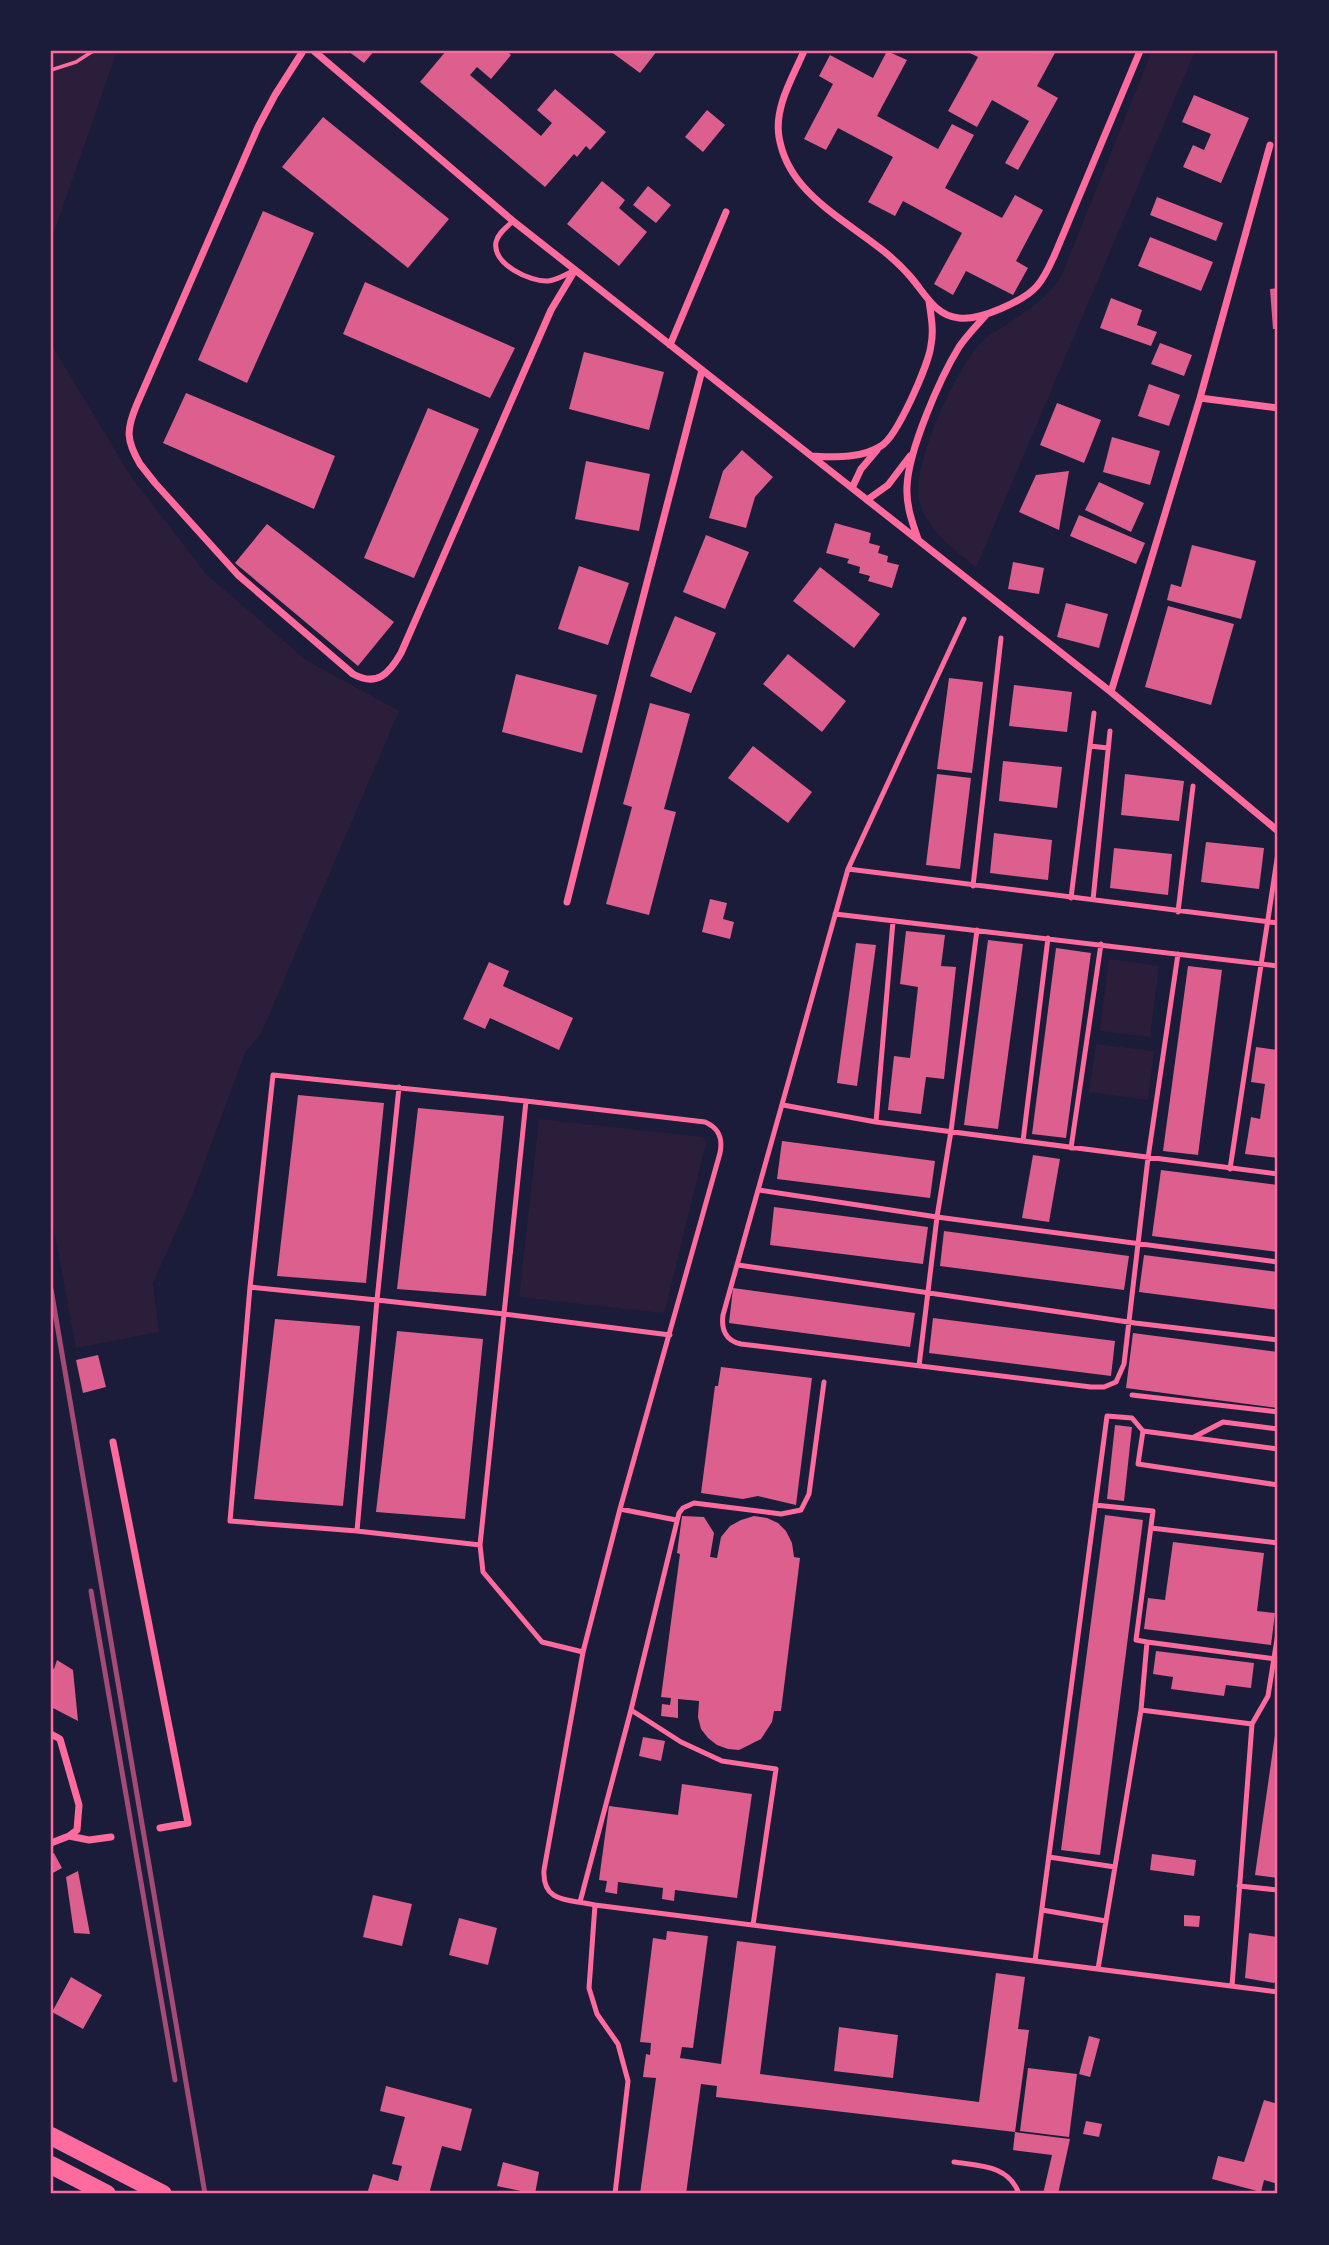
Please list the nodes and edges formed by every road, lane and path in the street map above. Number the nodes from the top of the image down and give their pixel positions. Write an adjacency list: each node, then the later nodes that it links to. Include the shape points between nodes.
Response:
1 (93, 51): 6 (path)
2 (303, 51): 10 (street, via 258,127 128,432 134,453 155,483 238,575 359,677 380,677 401,653 551,310)
3 (314, 51): 9 (street)
4 (804, 51): 11 (street, via 780,111 778,133 788,164 813,196 903,268)
5 (1140, 51): 12 (street, via 1043,278 1027,295)
6 (51, 71)
7 (1270, 145): 15 (street)
8 (726, 212): 13 (street)
9 (513, 221): 10 (street); 10 (lane, via 496,242 504,262 540,281)
10 (575, 270): 13 (street)
11 (929, 300): 12 (street, via 946,315 958,318); 17 (street, via 931,348 896,431)
12 (989, 312): 18 (street, via 951,362)
13 (670, 345): 14 (street)
14 (702, 370): 19 (street); 37 (street)
15 (1200, 398): 16 (street); 25 (street)
16 (1278, 408)
17 (880, 447): 19 (street, via 846,456); 20 (street)
18 (912, 454): 21 (street, via 888,485); 22 (street, via 907,495)
19 (810, 456): 20 (street)
20 (852, 488): 21 (street)
21 (867, 500): 22 (street)
22 (918, 540): 25 (street)
23 (964, 619): 33 (lane)
24 (1002, 638): 34 (lane)
25 (1111, 692): 31 (street)
26 (1094, 713): 28 (lane)
27 (1110, 731): 29 (lane)
28 (1090, 747): 29 (lane); 35 (lane)
29 (1108, 748): 36 (lane)
30 (1194, 786): 38 (lane)
31 (1278, 831)
32 (1278, 853): 41 (lane)
33 (848, 869): 34 (lane); 39 (lane)
34 (973, 886): 35 (lane)
35 (1071, 898): 36 (lane)
36 (1093, 900): 38 (lane)
37 (567, 902)
38 (1178, 912): 41 (lane)
39 (835, 914): 40 (lane); 51 (lane)
40 (892, 921): 43 (lane); 52 (lane)
41 (1268, 922): 42 (lane); 47 (lane)
42 (1278, 923)
43 (977, 929): 44 (lane); 53 (lane)
44 (1048, 937): 45 (lane); 54 (lane)
45 (1101, 944): 46 (lane); 55 (lane)
46 (1178, 954): 47 (lane); 56 (lane)
47 (1260, 964): 48 (lane); 57 (lane)
48 (1278, 966)
49 (399, 1087): 50 (lane); 64 (lane, via 273,1075); 66 (lane)
50 (526, 1101): 67 (lane); 69 (lane, via 687,1119 705,1122 718,1132 720,1153)
51 (783, 1105): 52 (lane); 59 (lane)
52 (876, 1122): 53 (lane)
53 (951, 1131): 54 (lane); 60 (lane)
54 (1023, 1141): 55 (lane)
55 (1071, 1148): 56 (lane)
56 (1148, 1158): 57 (lane); 61 (lane)
57 (1230, 1169): 58 (lane)
58 (1278, 1174)
59 (759, 1190): 60 (lane); 63 (lane)
60 (937, 1217): 61 (lane); 65 (lane)
61 (1138, 1242): 62 (lane); 68 (lane)
62 (1278, 1262)
63 (738, 1265): 65 (lane); 71 (lane, via 722,1325 732,1342)
64 (250, 1287): 66 (lane); 85 (lane, via 230,1521)
65 (927, 1293): 68 (lane); 71 (lane)
66 (377, 1300): 67 (lane); 85 (lane)
67 (504, 1314): 69 (lane); 87 (lane)
68 (1129, 1322): 70 (lane); 71 (lane, via 1122,1372 1113,1385 1091,1387)
69 (670, 1335): 82 (lane)
70 (1278, 1340)
71 (919, 1366)
72 (824, 1382): 83 (lane, via 809,1494 801,1510 781,1514 694,1503 683,1508)
73 (1132, 1395): 74 (lane)
74 (1278, 1412)
75 (1278, 1429): 77 (lane, via 1223,1422)
76 (1143, 1431): 77 (lane); 80 (lane, via 1138,1464); 81 (lane, via 1132,1418 1107,1416)
77 (1192, 1438): 79 (lane)
78 (113, 1442): 96 (street, via 188,1823)
79 (1278, 1449)
80 (1278, 1485)
81 (1095, 1504): 84 (lane, via 1153,1511); 100 (lane)
82 (620, 1509): 83 (lane); 90 (lane)
83 (676, 1520): 92 (lane)
84 (1151, 1528): 86 (lane); 89 (lane, via 1136,1640)
85 (357, 1531): 87 (lane)
86 (1278, 1544)
87 (480, 1545): 90 (lane, via 483,1572 542,1642)
88 (1278, 1633): 91 (lane)
89 (1147, 1642): 91 (lane); 93 (lane)
90 (583, 1652): 104 (lane, via 544,1877 550,1893)
91 (1276, 1659): 94 (lane, via 1266,1704)
92 (631, 1710): 104 (lane); 108 (lane, via 722,1761 776,1769)
93 (1141, 1710): 94 (lane); 101 (lane)
94 (1252, 1724): 102 (lane)
95 (51, 1734): 97 (street, via 60,1739 79,1805 78,1827)
96 (160, 1828)
97 (69, 1836): 98 (street, via 89,1840); 99 (street)
98 (111, 1837)
99 (51, 1843)
100 (1049, 1857): 101 (lane); 106 (lane)
101 (1115, 1867): 107 (lane)
102 (1239, 1886): 103 (lane); 111 (lane)
103 (1278, 1890)
104 (580, 1902): 105 (lane)
105 (595, 1905): 108 (lane); 118 (lane, via 589,1988 597,2014 618,2044 628,2081)
106 (1042, 1910): 107 (lane); 109 (lane)
107 (1106, 1922): 110 (lane)
108 (753, 1925): 109 (lane)
109 (1035, 1961): 110 (lane)
110 (1098, 1969): 111 (lane)
111 (1232, 1986): 112 (lane)
112 (1278, 1992)
113 (51, 2136): 117 (main road)
114 (954, 2162): 119 (lane, via 1004,2174)
115 (51, 2165): 116 (main road)
116 (107, 2194)
117 (163, 2194)
118 (615, 2194)
119 (1019, 2194)

